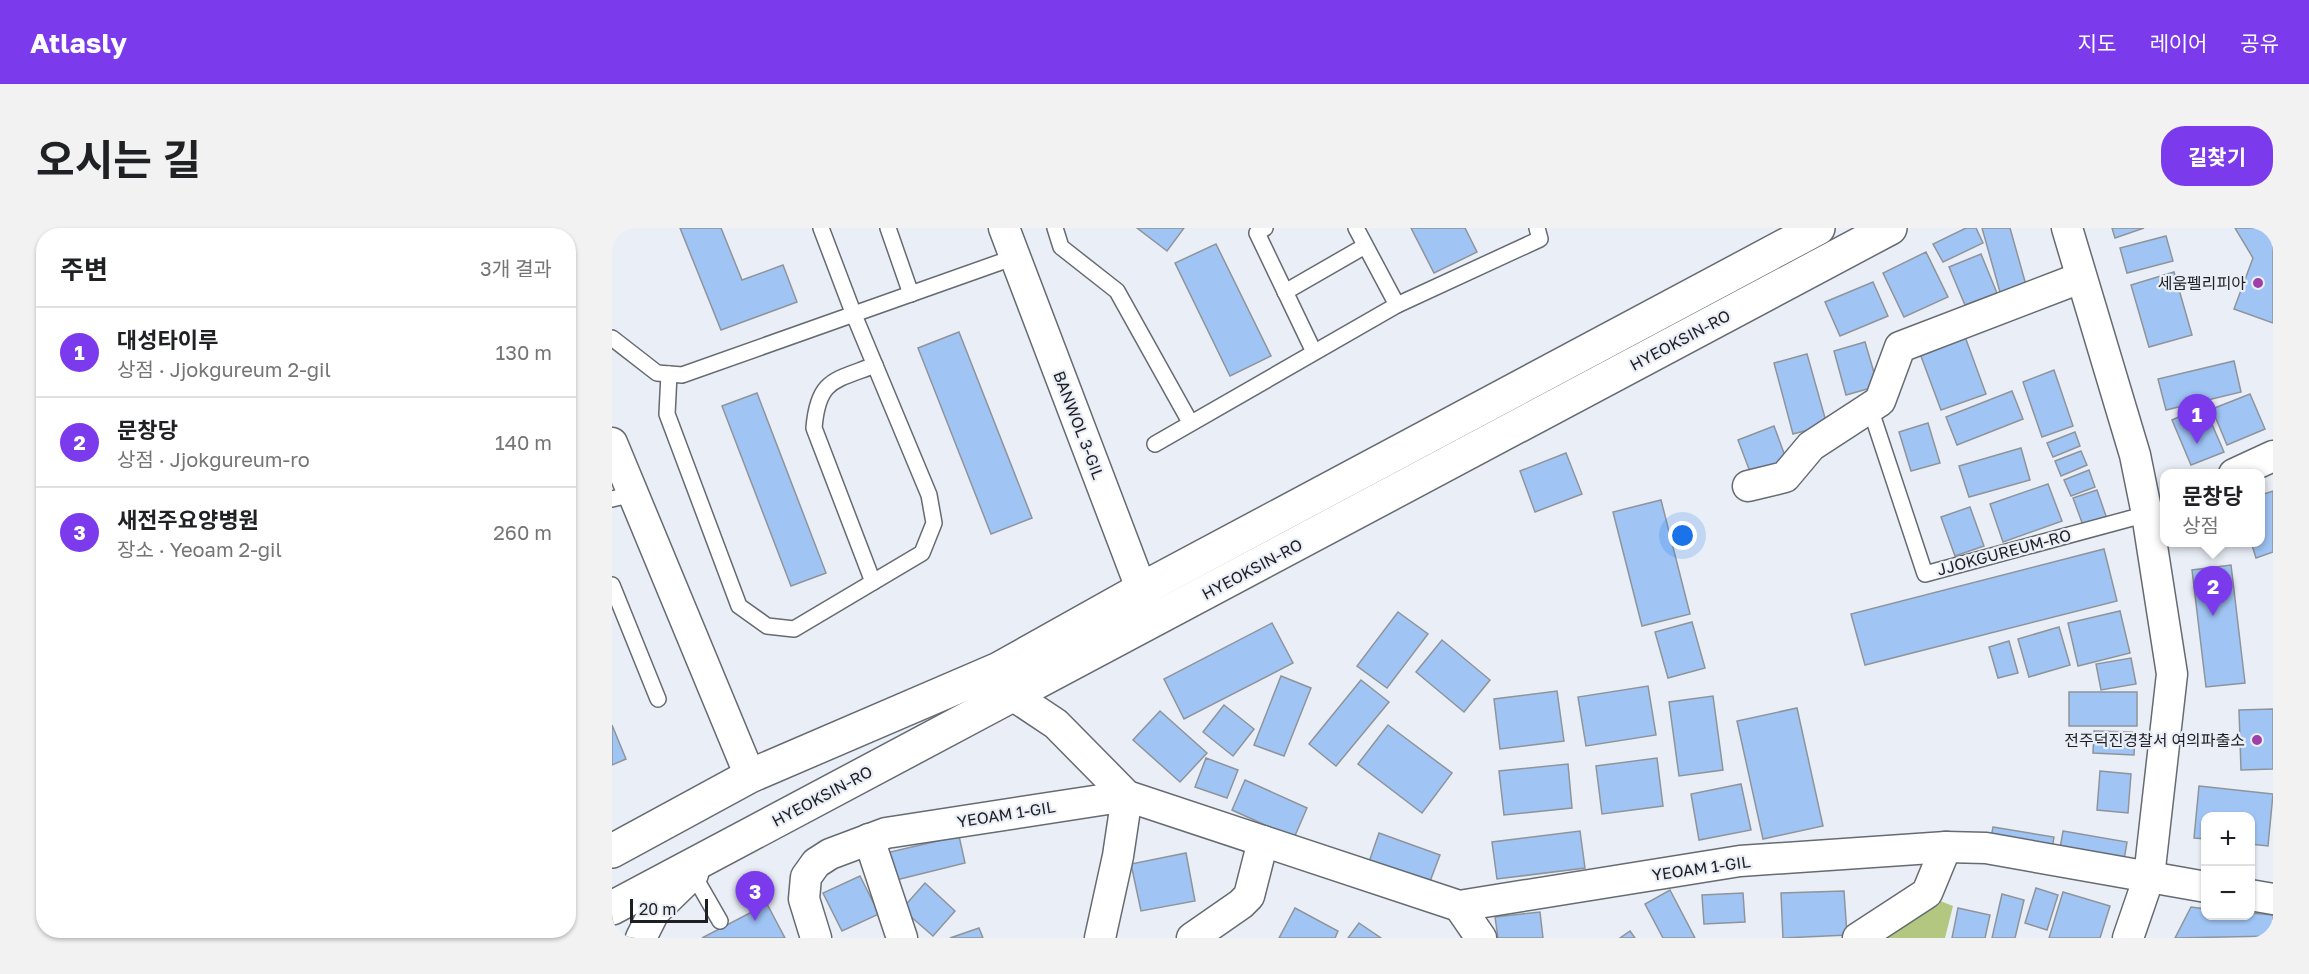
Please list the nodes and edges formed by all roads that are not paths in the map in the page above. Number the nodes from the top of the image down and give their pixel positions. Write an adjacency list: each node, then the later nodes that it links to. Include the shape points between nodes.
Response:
1 (820, 228): 17 (lane)
2 (888, 228): 15 (lane)
3 (1004, 228): 12 (street, BANWOL 3-GIL)
4 (1055, 228): 23 (lane, via 1061,247 1117,291)
5 (1265, 228): 14 (lane, via 1257,233)
6 (1356, 228): 11 (lane)
7 (1537, 228): 16 (lane, via 1540,239)
8 (1818, 228): 33 (street, HYEOKSIN-RO)
9 (1890, 228): 34 (street, HYEOKSIN-RO)
10 (2067, 228): 13 (street)
11 (1365, 246): 14 (lane); 16 (lane)
12 (1015, 257): 15 (lane); 33 (street, BANWOL 3-GIL)
13 (2080, 278): 22 (street, via 1900,347 1881,401); 30 (street)
14 (1285, 292): 19 (lane)
15 (911, 294): 17 (lane)
16 (1397, 305): 19 (lane)
17 (854, 315): 20 (lane); 21 (lane, via 682,375)
18 (612, 338): 21 (lane, via 657,373)
19 (1314, 352): 23 (lane)
20 (875, 365): 31 (lane, via 929,495 934,523 922,553); 31 (lane, via 832,382 816,401 814,428)
21 (669, 374): 31 (lane, via 667,414 739,606 766,626 794,629)
22 (1870, 408): 28 (street, via 1811,446 1785,477); 30 (lane, JJOKGUREUM-RO, via 1925,574)
23 (1190, 422): 25 (lane)
24 (612, 443): 29 (street)
25 (1155, 444)
26 (2273, 456): 27 (street)
27 (2245, 469)
28 (1748, 486)
29 (623, 497): 37 (street)
30 (2156, 510): 44 (street, via 2172,674)
31 (873, 582)
32 (612, 585): 36 (lane)
33 (1142, 590): 34 (street, BANWOL 3-GIL); 35 (street, HYEOKSIN-RO)
34 (1153, 621): 35 (street, HYEOKSIN-RO)
35 (1006, 683): 37 (street, HYEOKSIN-RO); 38 (street, YEOAM 1-GIL, via 1056,724); 43 (street, HYEOKSIN-RO)
36 (658, 699)
37 (750, 776): 42 (street, HYEOKSIN-RO)
38 (1126, 795): 39 (street, YEOAM 1-GIL); 40 (street, YEOAM 1-GIL); 54 (street, via 1118,856)
39 (877, 836): 52 (street, YEOAM 1-GIL, via 830,854 816,863 806,877 804,899); 53 (street)
40 (1263, 841): 48 (street, YEOAM 1-GIL); 55 (street, via 1249,896)
41 (1946, 848): 44 (street, YEOAM 1-GIL, via 1986,848); 48 (street, YEOAM 1-GIL, via 1740,861); 57 (street, via 1928,893)
42 (612, 851)
43 (689, 871): 49 (street, HYEOKSIN-RO); 50 (lane); 51 (street, via 654,912)
44 (2149, 877): 45 (street, YEOAM 1-GIL); 58 (street)
45 (2201, 886)
46 (2255, 896): 47 (street)
47 (2273, 899)
48 (1459, 906): 56 (street)
49 (612, 908)
50 (720, 921)
51 (641, 938)
52 (816, 938)
53 (902, 938)
54 (1100, 938)
55 (1192, 938)
56 (1481, 938)
57 (1858, 938)
58 (2128, 938)

